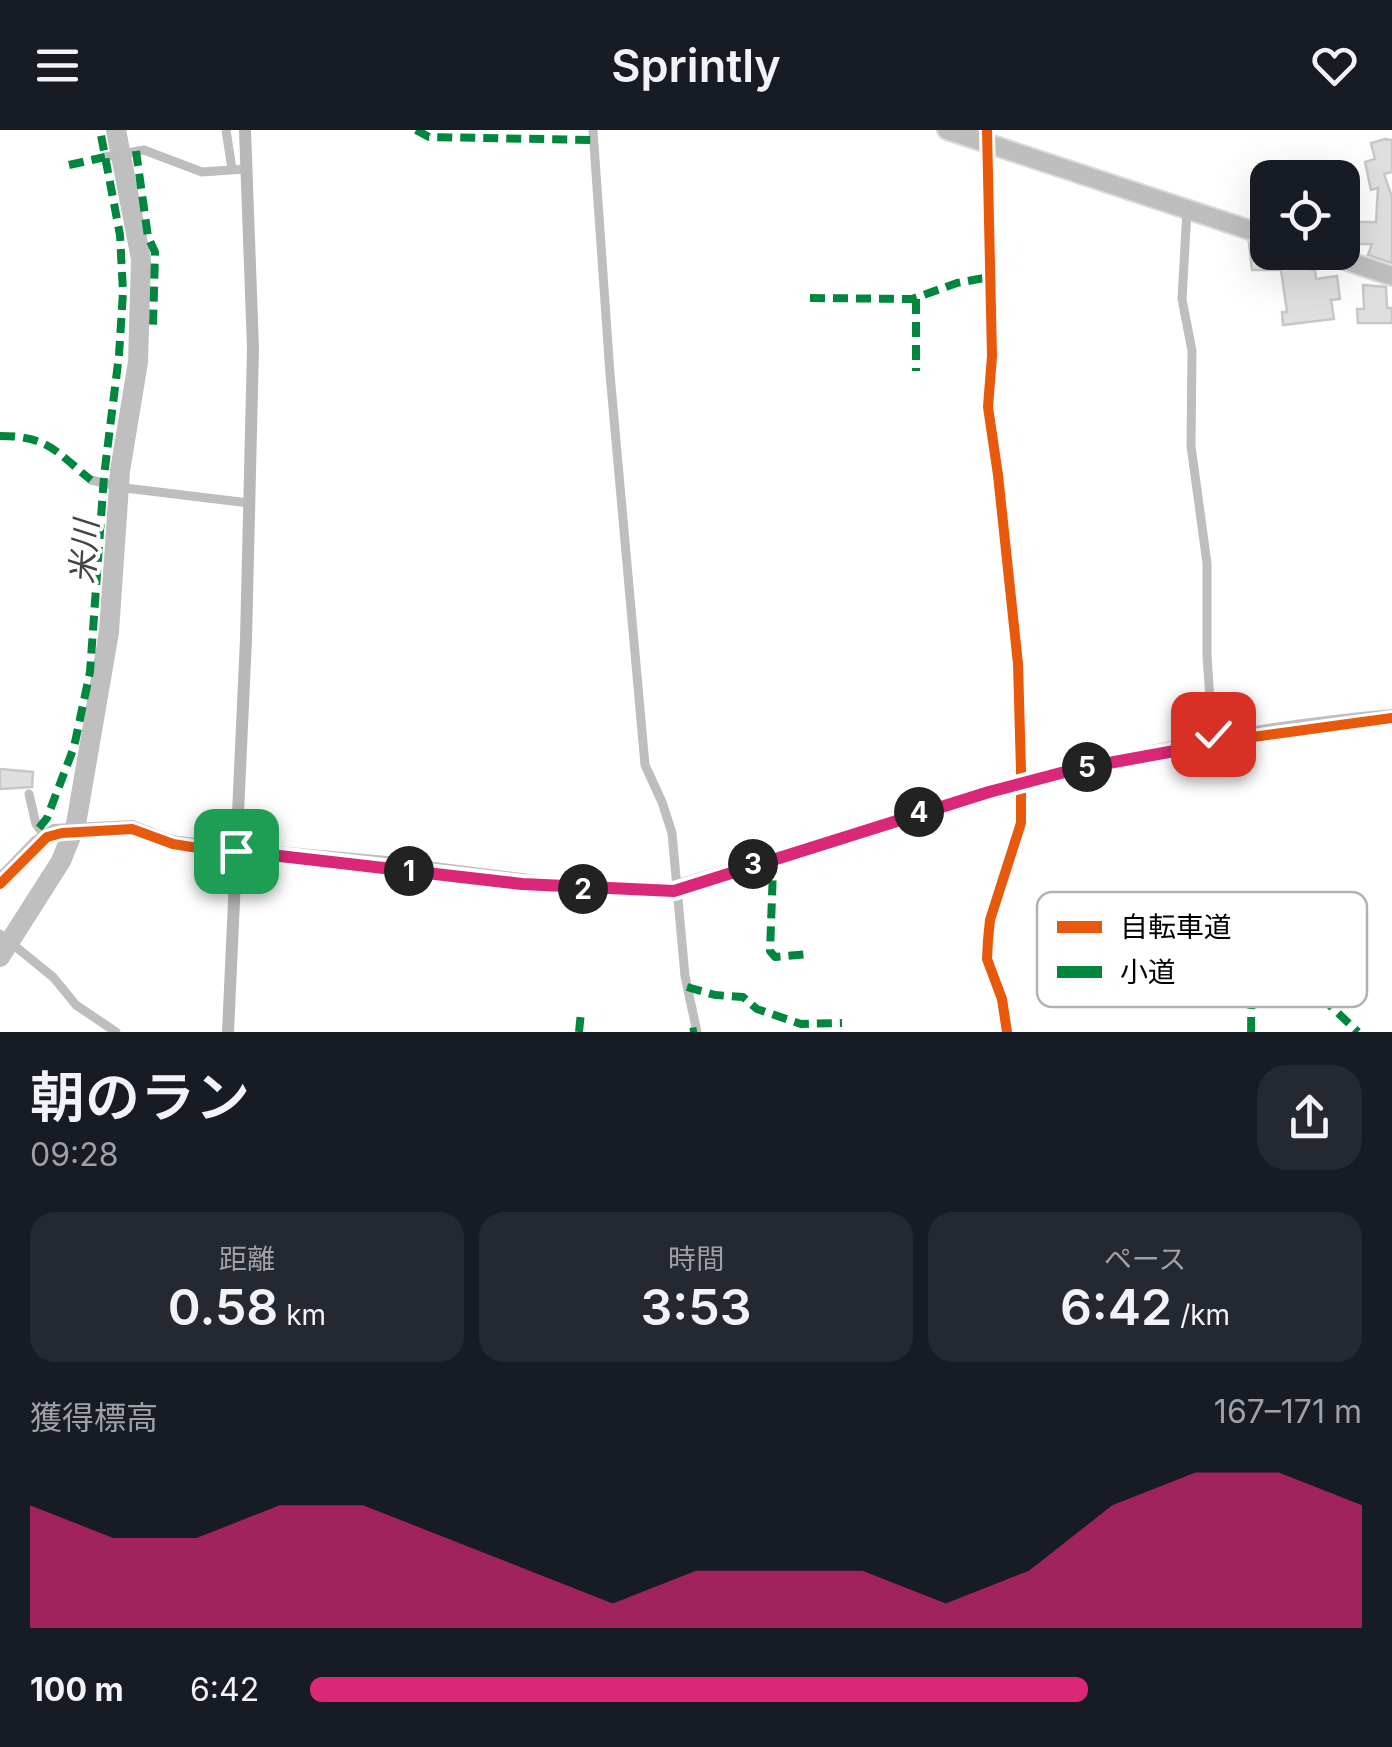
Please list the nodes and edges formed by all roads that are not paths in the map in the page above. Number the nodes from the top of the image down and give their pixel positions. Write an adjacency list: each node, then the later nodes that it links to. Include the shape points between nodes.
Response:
1 (226, 130): 7 (street)
2 (244, 130): 7 (street)
3 (594, 130): 21 (street, via 645,765 672,833)
4 (947, 130): 5 (highway)
5 (987, 136): 8 (highway); 16 (street, via 988,407 1018,664)
6 (115, 155): 7 (street, via 150,151 202,172)
7 (239, 169): 13 (street, via 253,348)
8 (1187, 210): 9 (highway); 15 (street, via 1182,299 1192,350 1191,446 1207,562)
9 (1250, 230)
10 (1360, 265): 11 (highway)
11 (1392, 276)
12 (91, 480): 13 (street)
13 (249, 503): 19 (street)
14 (1392, 718): 15 (street)
15 (1213, 739): 16 (street)
16 (1021, 778): 21 (street); 26 (street, via 1022,823 988,940)
17 (30, 794): 18 (street)
18 (43, 834): 19 (street, via 132,829 173,844); 20 (street)
19 (236, 851): 21 (street, via 580,889); 24 (street)
20 (0, 884)
21 (677, 884): 25 (street)
22 (0, 934): 23 (street, via 76,1005)
23 (116, 1032)
24 (228, 1032)
25 (697, 1032)
26 (1007, 1032)

